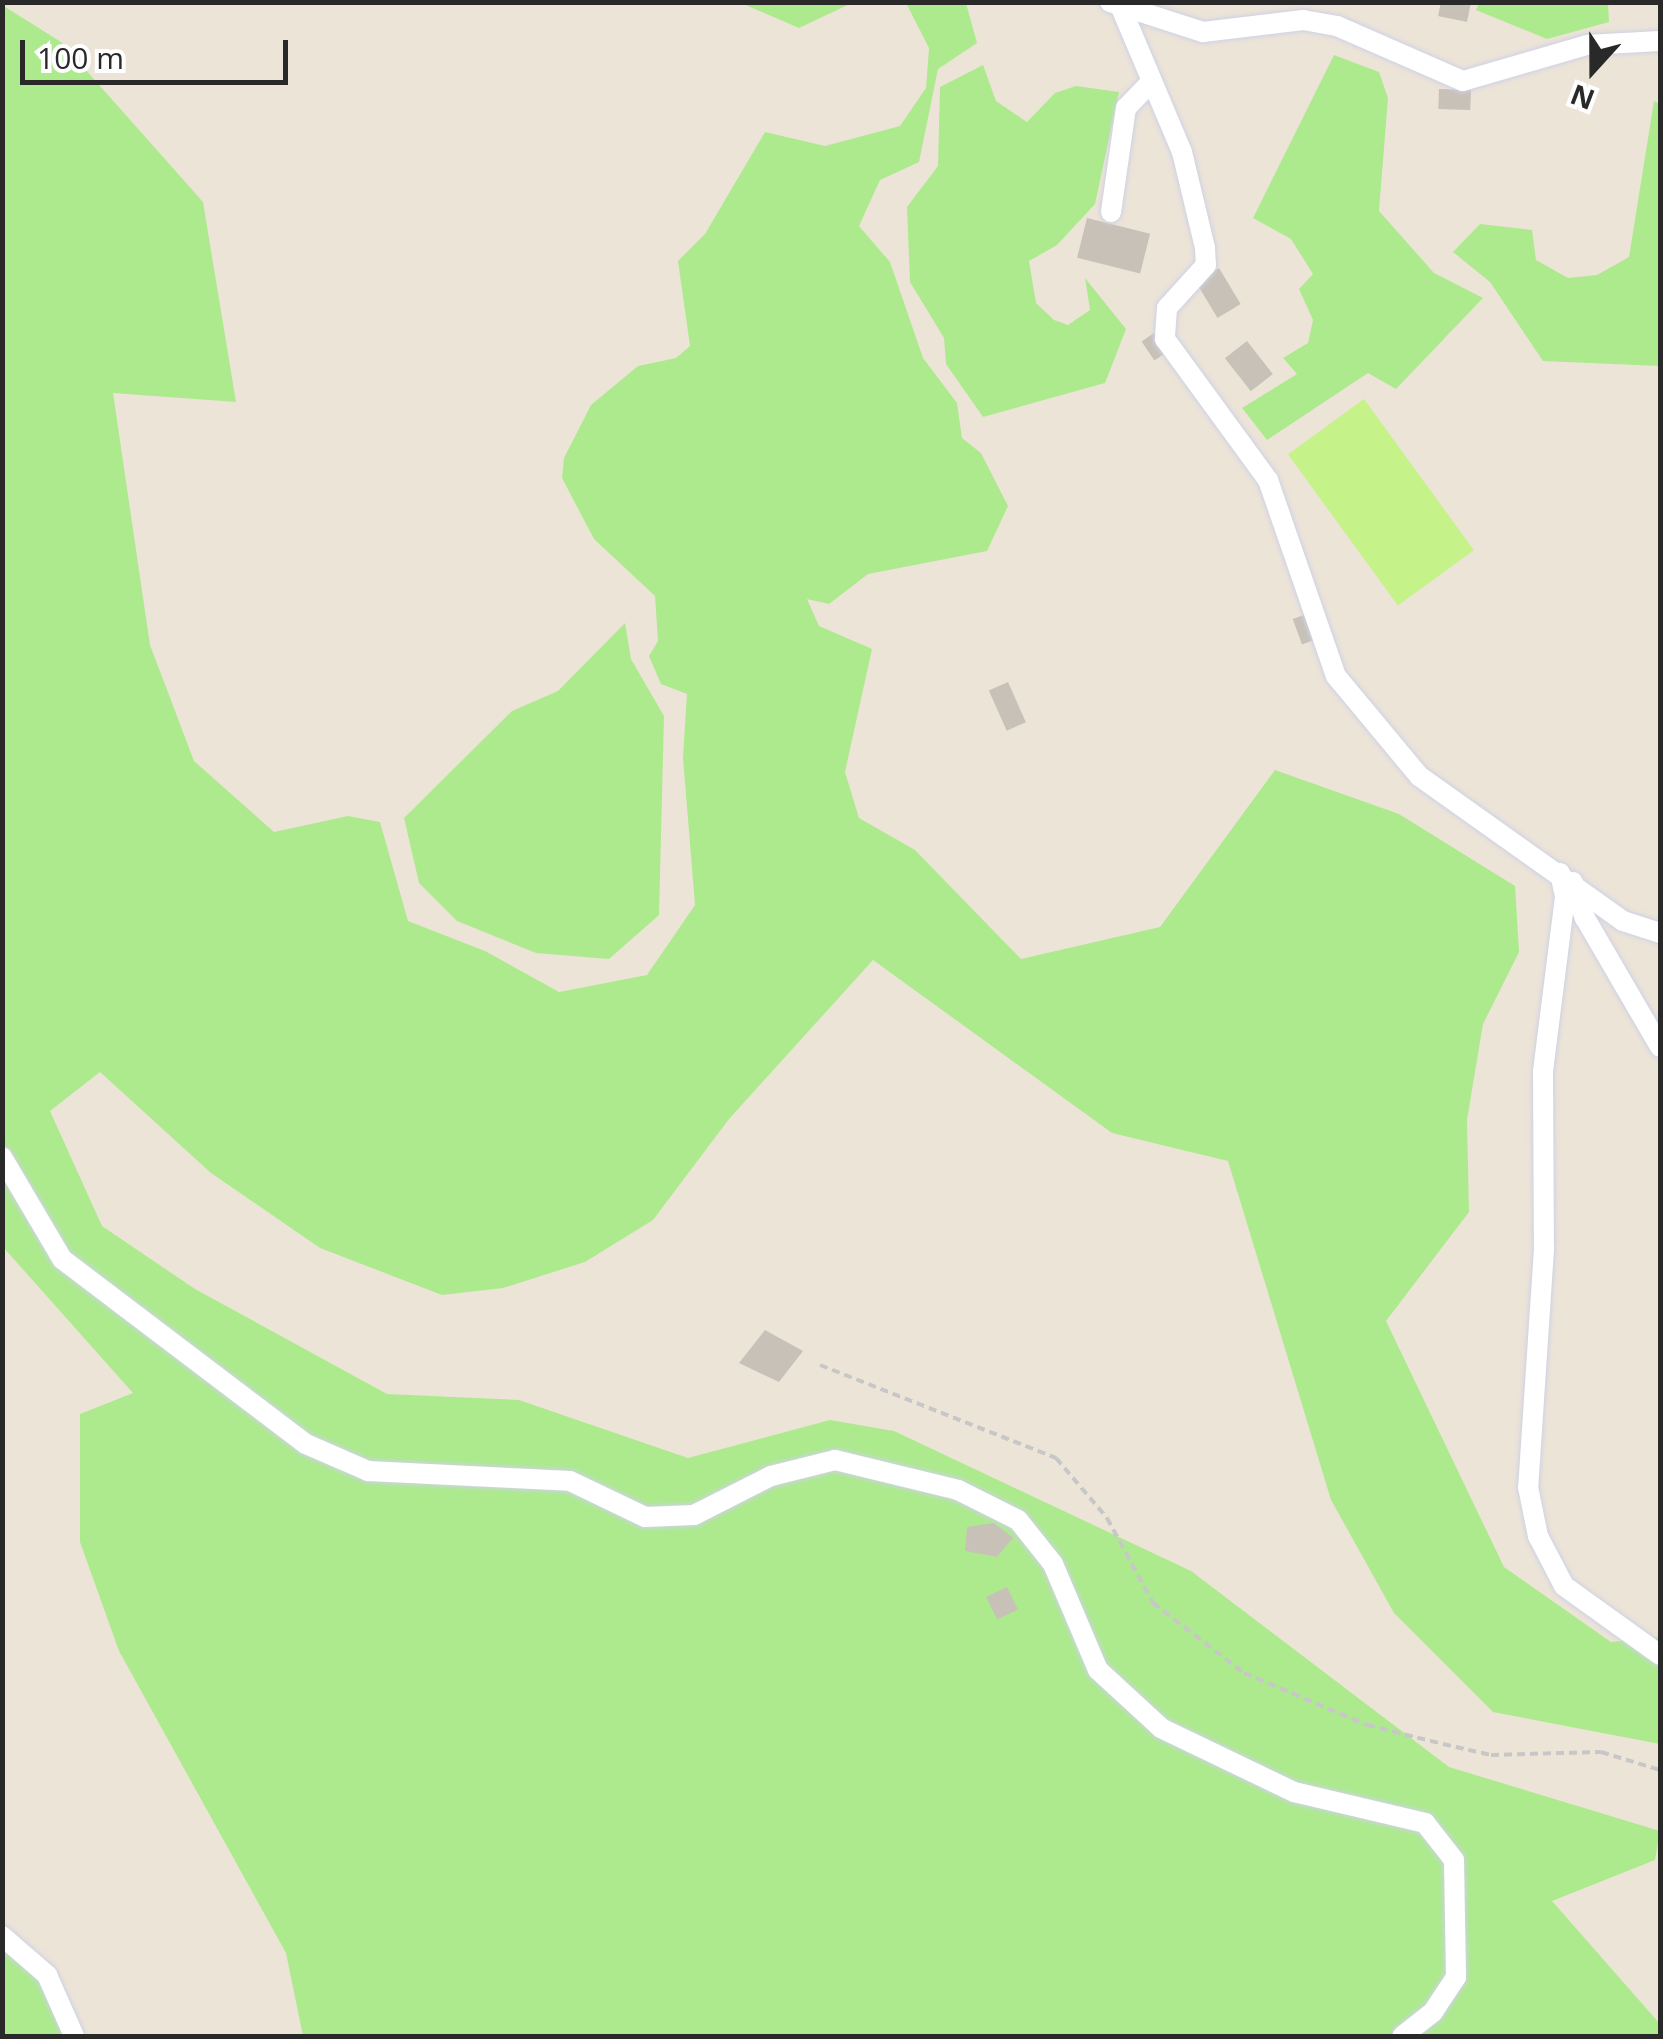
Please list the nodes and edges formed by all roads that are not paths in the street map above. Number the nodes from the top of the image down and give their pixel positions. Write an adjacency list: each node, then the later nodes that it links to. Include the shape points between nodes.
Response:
1 (1116, 6): 2 (street, via 1203,32 1303,20 1337,26 1463,81 1588,46); 3 (street)
2 (1660, 42)
3 (1148, 84): 4 (street, via 1126,108); 5 (street, via 1182,152 1205,248 1206,264 1168,308 1165,339 1268,480 1309,580 1336,676 1419,776)
4 (1111, 212)
5 (1567, 877): 6 (street, via 1623,921); 7 (street); 9 (street, via 1543,1071 1544,1249 1528,1486 1538,1536 1564,1586)
6 (1660, 934)
7 (1660, 1047)
8 (2, 1158): 12 (street, via 62,1258 306,1444 368,1471 570,1480 646,1516 694,1515 771,1476 835,1460 958,1490 1018,1520 1052,1564 1098,1670 1161,1728 1294,1792 1425,1822 1454,1860 1456,1977 1434,2012)
9 (1660, 1655)
10 (2, 1936): 11 (street, via 47,1975)
11 (74, 2036)
12 (1402, 2036)

